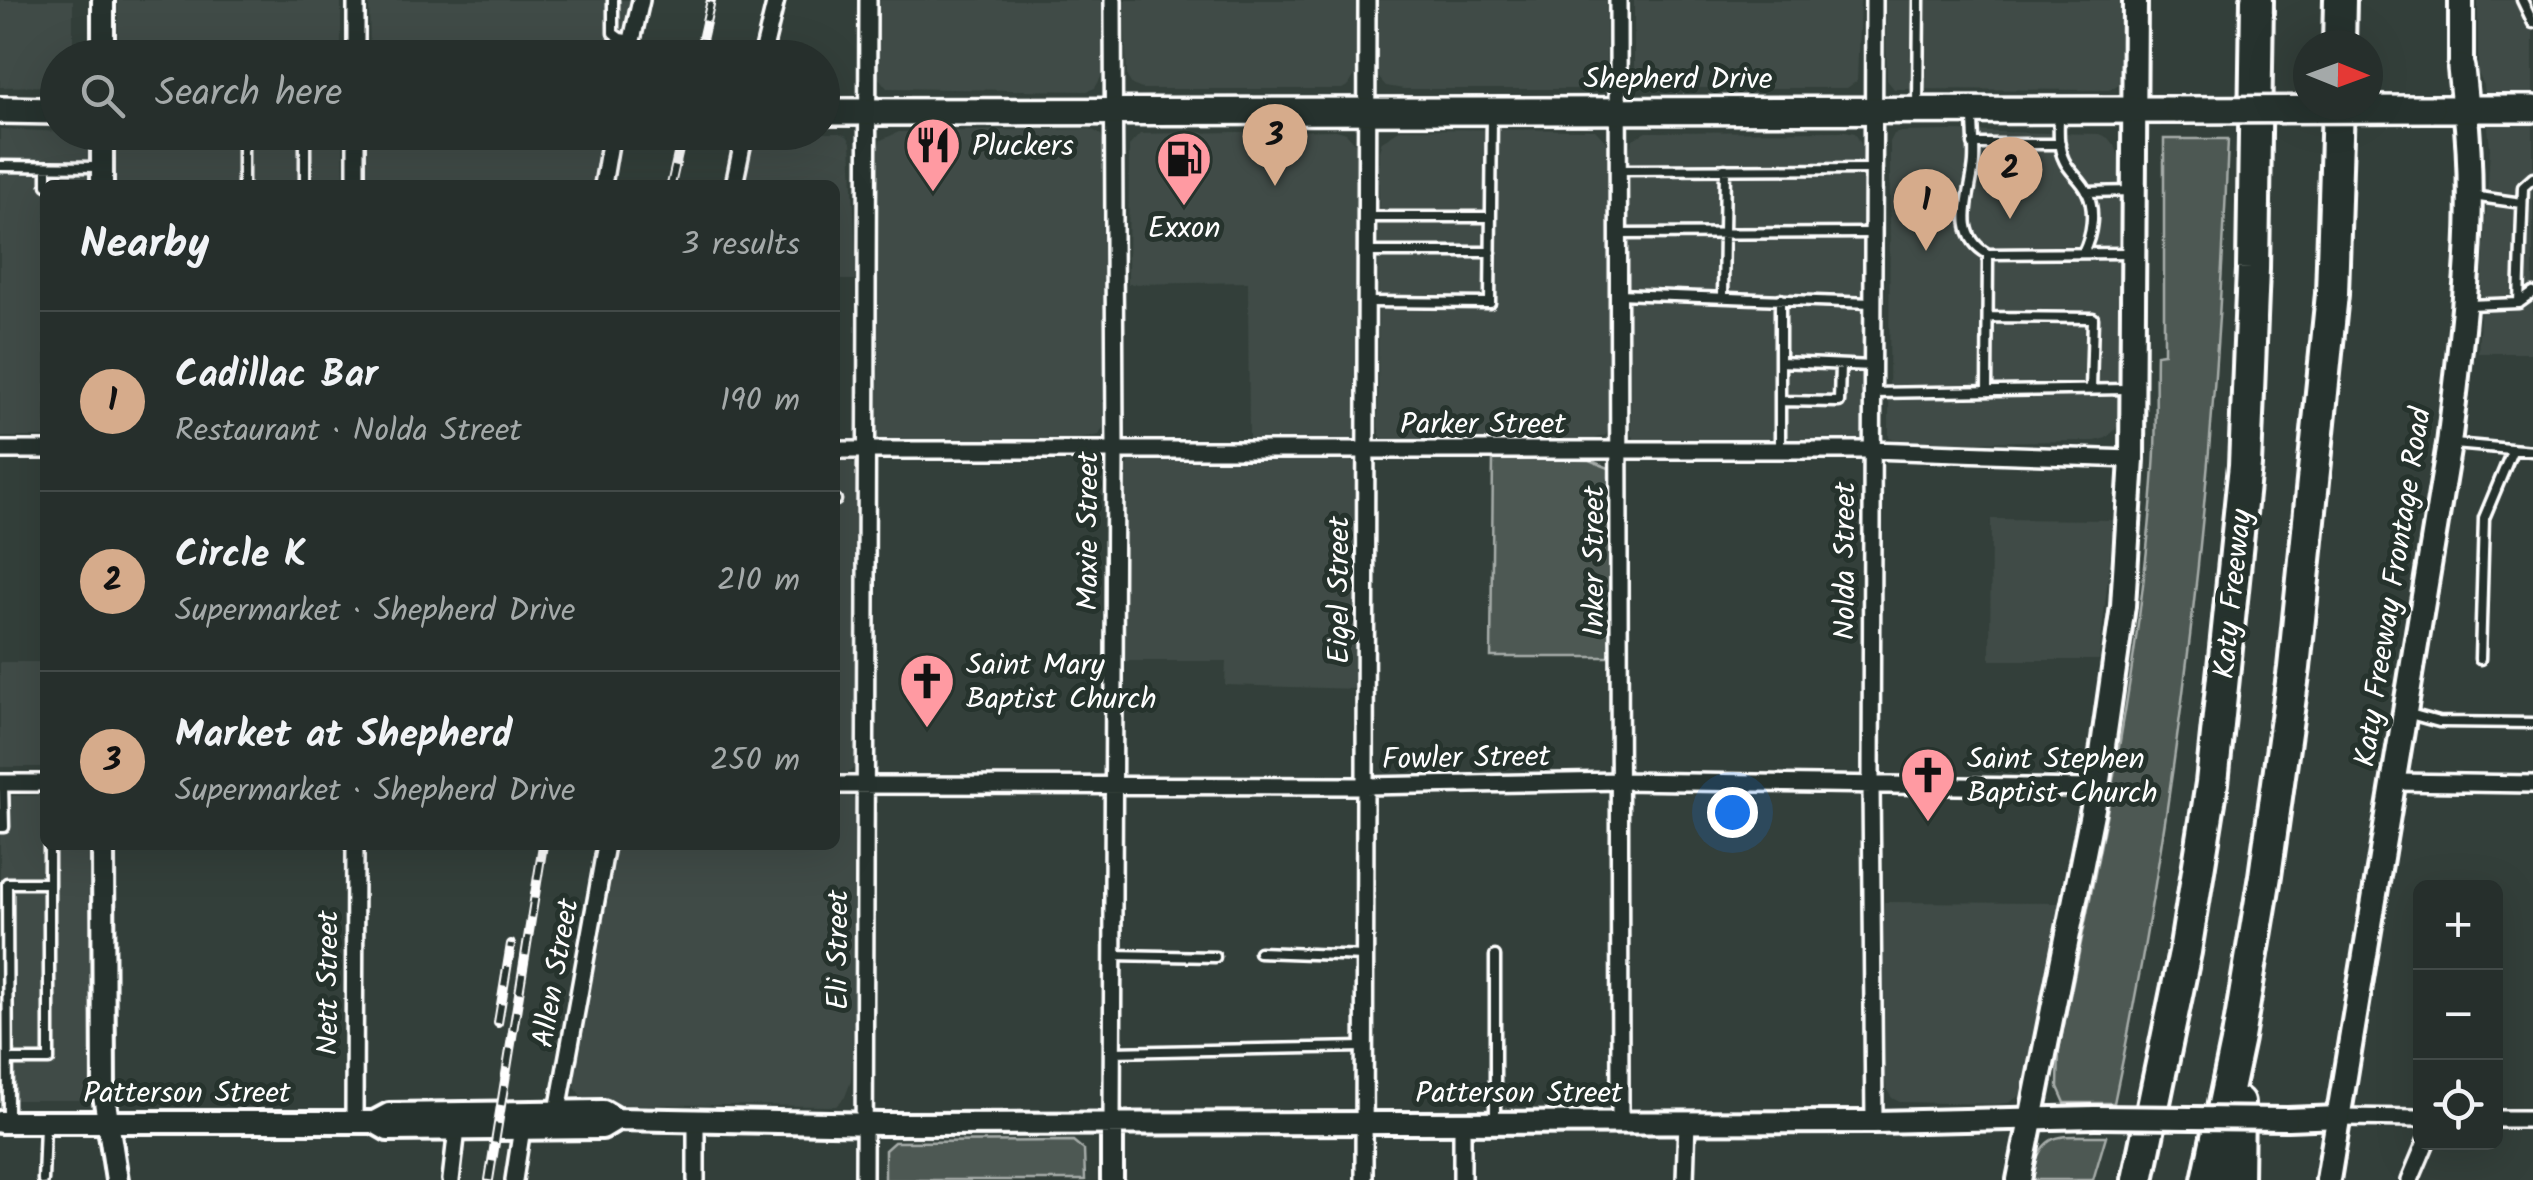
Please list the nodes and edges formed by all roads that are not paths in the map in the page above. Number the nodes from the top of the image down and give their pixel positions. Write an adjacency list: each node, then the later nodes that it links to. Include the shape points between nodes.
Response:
1 (103, 0): 19 (street)
2 (356, 0): 20 (street)
3 (614, 0): 21 (lane, via 613,33)
4 (641, 0): 21 (street)
5 (776, 0): 22 (street)
6 (868, 0): 38 (street, Eli Street)
7 (1112, 0): 36 (street, Maxie Street)
8 (1367, 0): 27 (street, Eigel Street)
9 (1618, 0): 29 (street, Inker Street)
10 (1874, 0): 30 (street, Nolda Street)
11 (1919, 0): 31 (lane)
12 (2135, 0): 34 (main road)
13 (2257, 0): 161 (highway, Katy Freeway, via 2245,465 2212,783)
14 (2340, 0): 18 (highway)
15 (2461, 0): 23 (main road, Katy Freeway Frontage Road)
16 (2526, 2): 17 (lane)
17 (2533, 23)
18 (2339, 30)
19 (103, 40)
20 (356, 40)
21 (632, 40)
22 (766, 40)
23 (2461, 68): 24 (main road, Katy Freeway Frontage Road)
24 (2465, 107): 25 (main road, Shepherd Drive); 34 (main road, Shepherd Drive, bridge); 63 (main road, Katy Freeway Frontage Road)
25 (2533, 109)
26 (0, 110): 35 (main road)
27 (1366, 110): 28 (main road, Shepherd Drive); 36 (main road, Shepherd Drive); 66 (street, Eigel Street)
28 (1492, 110): 29 (main road, Shepherd Drive); 67 (lane)
29 (1618, 110): 30 (main road, Shepherd Drive); 52 (street, Inker Street)
30 (1873, 110): 31 (main road, Shepherd Drive); 51 (street, Nolda Street)
31 (1918, 110): 32 (main road, Shepherd Drive)
32 (1973, 110): 33 (main road, Shepherd Drive); 40 (lane)
33 (2059, 110): 34 (main road, Shepherd Drive); 41 (lane)
34 (2134, 110): 61 (main road)
35 (40, 111)
36 (1112, 111): 38 (main road, Shepherd Drive); 105 (street, Maxie Street)
37 (840, 112): 38 (main road, Shepherd Drive)
38 (867, 112): 98 (street, Eli Street)
39 (2338, 120): 135 (highway, via 2332,294 2309,534)
40 (1973, 144): 41 (lane); 77 (lane, via 1966,220 1971,240)
41 (2060, 144): 62 (lane, via 2065,164)
42 (102, 150): 53 (street)
43 (243, 150): 56 (lane)
44 (305, 150): 57 (lane)
45 (356, 150): 58 (street)
46 (609, 150): 59 (street)
47 (741, 150): 60 (street)
48 (0, 166): 49 (lane)
49 (47, 167): 53 (lane); 55 (lane)
50 (1725, 169): 51 (lane); 52 (lane); 70 (lane)
51 (1873, 169): 68 (street, Nolda Street)
52 (1618, 170): 69 (street, Inker Street)
53 (102, 176)
54 (2533, 178): 65 (lane, via 2523,187)
55 (47, 180)
56 (243, 180)
57 (305, 180)
58 (356, 180)
59 (604, 180)
60 (735, 180)
61 (2134, 191): 62 (lane); 76 (main road)
62 (2087, 192): 75 (lane, via 2092,217)
63 (2470, 196): 65 (lane); 87 (main road, Katy Freeway Frontage Road)
64 (2532, 205): 65 (lane)
65 (2522, 207): 72 (lane)
66 (1366, 216): 67 (lane); 73 (street, Eigel Street)
67 (1491, 217): 74 (lane)
68 (1873, 233): 70 (lane); 85 (street, Nolda Street)
69 (1618, 234): 70 (lane); 81 (street, Inker Street)
70 (1724, 234): 82 (lane)
71 (2532, 234): 72 (lane)
72 (2520, 241): 79 (lane)
73 (1366, 252): 74 (lane); 84 (street, Eigel Street)
74 (1491, 252): 84 (lane, via 1490,303)
75 (2083, 253): 76 (lane); 77 (lane)
76 (2133, 253): 93 (main road)
77 (1988, 254): 88 (lane)
78 (2532, 259): 79 (lane)
79 (2520, 266): 86 (lane)
80 (2533, 293): 86 (lane)
81 (1618, 294): 82 (lane); 99 (street, Inker Street)
82 (1723, 296): 83 (lane)
83 (1780, 300): 85 (lane); 89 (lane)
84 (1366, 302): 106 (street, Eigel Street)
85 (1872, 303): 91 (street, Nolda Street)
86 (2519, 303): 87 (lane)
87 (2464, 305): 97 (main road, Katy Freeway Frontage Road)
88 (1988, 317): 92 (lane, via 2093,318); 94 (lane)
89 (1780, 362): 90 (lane); 96 (lane)
90 (1840, 365): 91 (lane); 96 (lane, via 1839,402)
91 (1872, 366): 95 (street, Nolda Street)
92 (2092, 390): 93 (lane); 94 (lane)
93 (2132, 390): 109 (main road)
94 (1987, 392): 95 (lane)
95 (1872, 393): 104 (street, Nolda Street)
96 (1780, 401): 103 (lane)
97 (2449, 444): 107 (lane); 111 (main road, Katy Freeway Frontage Road)
98 (866, 449): 102 (street, Parker Street); 105 (street, Parker Street); 121 (street, Eli Street)
99 (1620, 449): 103 (street, Parker Street); 106 (street, Parker Street); 113 (street, Inker Street)
100 (0, 450): 101 (street)
101 (40, 450)
102 (840, 450)
103 (1780, 450): 104 (street, Parker Street)
104 (1872, 450): 109 (street, Parker Street); 119 (street, Nolda Street)
105 (1115, 451): 106 (street, Parker Street); 118 (street, Maxie Street)
106 (1366, 451): 122 (street, Eigel Street)
107 (2512, 452): 108 (lane); 110 (lane, via 2484,518)
108 (2533, 452)
109 (2132, 459): 123 (main road, via 2123,606)
110 (2480, 659)
111 (2406, 713): 112 (lane, via 2439,722); 114 (main road, Katy Freeway Frontage Road)
112 (2533, 724)
113 (1620, 781): 119 (street, Fowler Street); 122 (street, Fowler Street); 154 (street, Inker Street)
114 (2394, 782): 120 (street); 141 (main road, Katy Freeway Frontage Road)
115 (2, 783): 116 (street); 124 (lane)
116 (40, 783)
117 (840, 784): 121 (street, Fowler Street)
118 (1112, 784): 121 (street, Fowler Street); 122 (street, Fowler Street); 131 (street, Maxie Street)
119 (1871, 784): 123 (street, Fowler Street); 155 (street, Nolda Street)
120 (2533, 784)
121 (865, 785): 158 (street, Eli Street)
122 (1365, 786): 132 (street, Eigel Street)
123 (2097, 788): 140 (main road)
124 (0, 828)
125 (49, 850): 129 (lane)
126 (103, 850): 150 (street, via 104,1096)
127 (355, 850): 151 (street, Nett Street)
128 (605, 850): 139 (street, Allen Street)
129 (49, 883): 138 (lane, via 49,1060); 138 (lane, via 7,882)
130 (1259, 952): 132 (lane)
131 (1112, 955): 134 (lane); 137 (street, Maxie Street)
132 (1365, 956): 136 (street, Eigel Street)
133 (1495, 956): 153 (lane)
134 (1214, 958)
135 (2238, 1038): 176 (highway); 177 (highway)
136 (1364, 1046): 137 (lane); 157 (street, Eigel Street)
137 (1112, 1052): 156 (street, Maxie Street)
138 (8, 1060): 148 (lane)
139 (558, 1111): 143 (street, Patterson Street, via 604,1112); 151 (street, Patterson Street, via 389,1114)
140 (2033, 1116): 141 (street, Patterson Street, bridge); 155 (street, Patterson Street); 173 (main road)
141 (2340, 1117): 142 (street, Patterson Street); 178 (main road, Katy Freeway Frontage Road)
142 (2413, 1118)
143 (617, 1119): 146 (street, Patterson Street); 159 (street, Patterson Street, via 602,1128)
144 (2503, 1119): 145 (street)
145 (2533, 1119)
146 (696, 1120): 158 (street, Patterson Street); 167 (street)
147 (1688, 1121): 154 (street, Patterson Street); 155 (street, Patterson Street); 172 (street)
148 (4, 1122): 149 (street, Patterson Street)
149 (45, 1122): 150 (street, Patterson Street); 163 (lane)
150 (110, 1122): 151 (street, Patterson Street); 164 (street)
151 (364, 1122): 160 (street, Patterson Street, via 388,1130)
152 (1462, 1122): 153 (street, Patterson Street); 157 (street, Patterson Street); 171 (street)
153 (1495, 1122): 154 (street, Patterson Street)
154 (1620, 1122)
155 (1874, 1122)
156 (1112, 1123): 157 (street, Patterson Street); 158 (street, Patterson Street); 169 (street)
157 (1364, 1123): 170 (street, Eigel Street)
158 (864, 1124): 168 (street, Eli Street)
159 (522, 1128): 160 (street, Patterson Street); 166 (street)
160 (458, 1129): 165 (street)
161 (2147, 1144): 174 (highway); 175 (highway, Katy Freeway)
162 (2423, 1150): 179 (street)
163 (42, 1180)
164 (117, 1180)
165 (451, 1180)
166 (514, 1180)
167 (696, 1180)
168 (864, 1180)
169 (1112, 1180)
170 (1364, 1180)
171 (1462, 1180)
172 (1685, 1180)
173 (2018, 1180)
174 (2129, 1180)
175 (2138, 1180)
176 (2208, 1180)
177 (2238, 1180)
178 (2328, 1180)
179 (2410, 1180)

